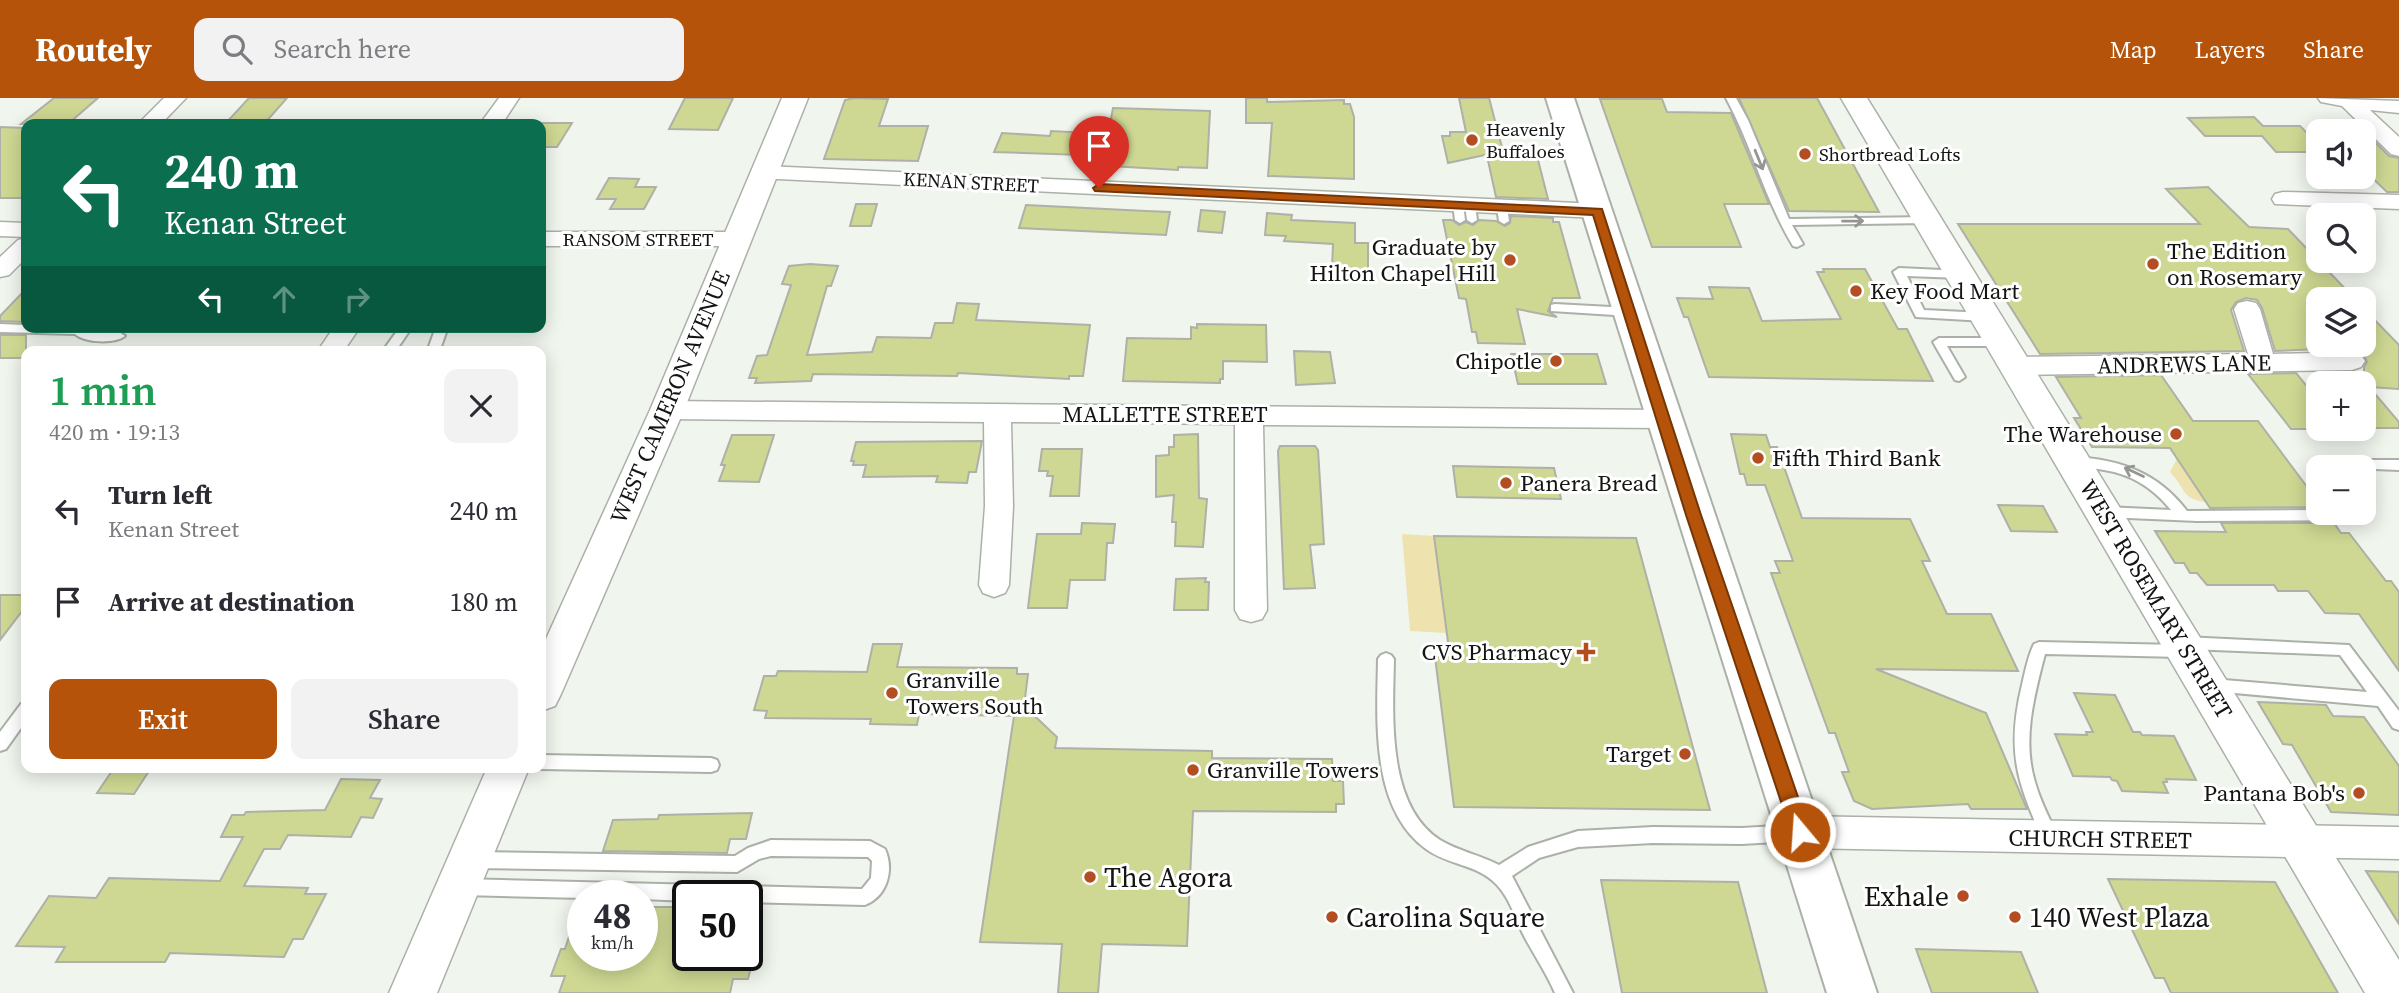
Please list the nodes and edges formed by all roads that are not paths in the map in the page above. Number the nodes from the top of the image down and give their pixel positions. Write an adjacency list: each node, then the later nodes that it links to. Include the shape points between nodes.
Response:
1 (176, 98): 9 (street)
2 (509, 98): 10 (street)
3 (795, 98): 12 (street, WEST CAMERON AVENUE)
4 (1560, 98): 15 (main road)
5 (1731, 98): 17 (lane, one-way to 17)
6 (1854, 98): 16 (street, WEST ROSEMARY STREET)
7 (2337, 99): 8 (street); 11 (street)
8 (2399, 107)
9 (154, 119)
10 (494, 119)
11 (2399, 149)
12 (765, 173): 15 (street, KENAN STREET, via 1503,214); 21 (street, WEST CAMERON AVENUE)
13 (2283, 200): 14 (street)
14 (2399, 202)
15 (1598, 211): 28 (main road)
16 (1928, 220): 17 (lane, one-way to 16); 25 (street, WEST ROSEMARY STREET)
17 (1785, 222): 22 (lane)
18 (0, 229): 19 (street)
19 (21, 230)
20 (546, 239): 21 (street, RANSOM STREET)
21 (735, 239): 37 (street, WEST CAMERON AVENUE)
22 (1797, 244)
23 (21, 250): 24 (street)
24 (0, 270)
25 (1959, 274): 33 (street, WEST ROSEMARY STREET); 33 (lane, via 1899,272 1920,314)
26 (1555, 308): 28 (lane)
27 (2247, 309): 35 (street)
28 (1630, 312): 40 (main road)
29 (0, 328): 30 (lane)
30 (21, 329)
31 (82, 333): 32 (lane)
32 (119, 337)
33 (2000, 342): 35 (street, ANDREWS LANE); 36 (lane, via 1939,342); 41 (street, WEST ROSEMARY STREET)
34 (2352, 361): 35 (street, ANDREWS LANE)
35 (2263, 362)
36 (1959, 377)
37 (667, 410): 38 (street, MALLETTE STREET); 51 (street, WEST CAMERON AVENUE)
38 (997, 413): 39 (street, MALLETTE STREET); 47 (street, via 999,506)
39 (1249, 415): 40 (street, MALLETTE STREET); 48 (street)
40 (1663, 419): 59 (main road)
41 (2073, 461): 44 (street, WEST ROSEMARY STREET); 45 (lane, one-way to 41, via 2147,478 2127,468)
42 (2376, 465): 43 (lane)
43 (2399, 465)
44 (2103, 512): 45 (lane); 50 (street, WEST ROSEMARY STREET)
45 (2182, 513): 46 (lane)
46 (2306, 515)
47 (993, 586)
48 (1251, 610)
49 (1386, 659): 64 (lane, via 1385,723 1402,811 1433,844)
50 (2192, 660): 52 (lane); 52 (lane, via 2344,649); 60 (lane, via 2039,648 2020,741 2024,774); 61 (street, WEST ROSEMARY STREET)
51 (546, 678)
52 (2381, 699): 54 (lane)
53 (21, 716): 55 (lane)
54 (2399, 723)
55 (0, 744)
56 (546, 762): 57 (lane)
57 (711, 765)
58 (506, 773): 63 (street)
59 (1800, 832): 60 (street, CHURCH STREET); 64 (lane, via 1578,839 1534,852); 67 (main road)
60 (2050, 839): 61 (street, CHURCH STREET)
61 (2302, 842): 62 (street, CHURCH STREET); 68 (street, WEST ROSEMARY STREET)
62 (2399, 843)
63 (464, 874): 63 (lane, via 864,897 875,889 883,866 879,854 870,849 771,848 737,864); 65 (street)
64 (1500, 875): 66 (lane)
65 (413, 993)
66 (1564, 993)
67 (1853, 993)
68 (2392, 993)

